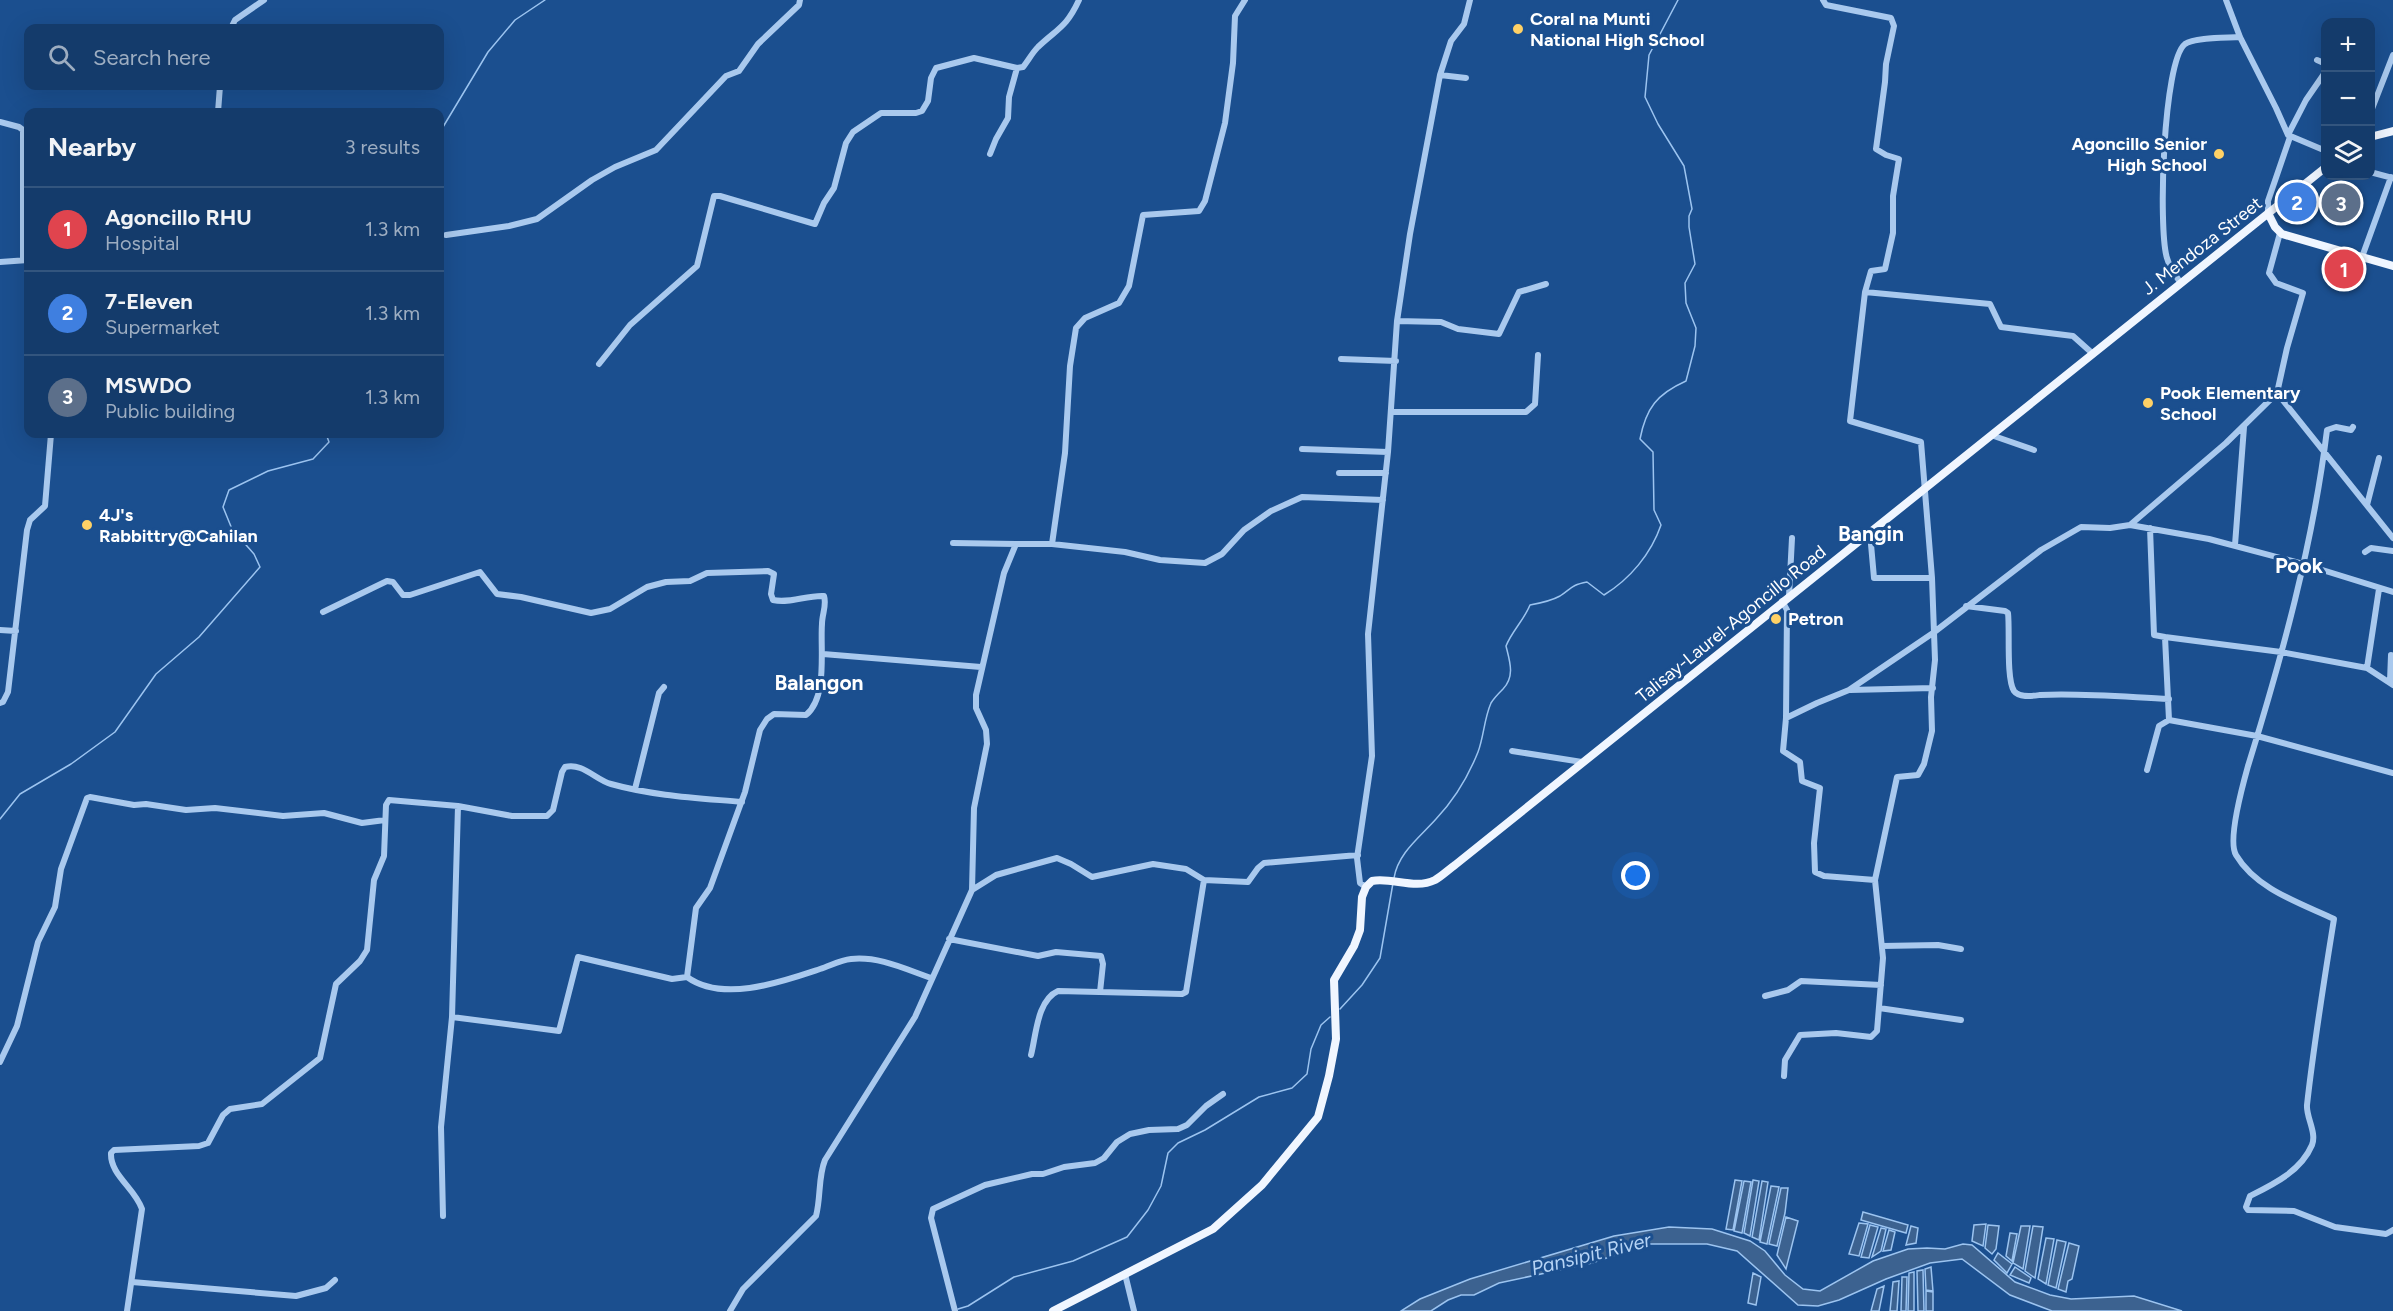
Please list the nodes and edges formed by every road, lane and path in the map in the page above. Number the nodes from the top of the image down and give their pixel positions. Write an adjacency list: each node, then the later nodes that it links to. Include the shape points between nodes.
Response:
1 (264, 0): 8 (street)
2 (800, 0): 32 (street, via 758,44 739,71 726,76 656,150 592,180 537,219)
3 (1078, 0): 13 (street, via 1061,29 1036,49 1024,66)
4 (1245, 0): 70 (street, via 1235,16 1225,123 1205,201 1199,211 1143,214 1129,286 1119,303 1085,318 1076,328)
5 (1470, 0): 15 (street, via 1464,24 1451,41)
6 (1824, 0): 39 (street, via 1826,5 1891,18 1894,26 1876,149 1899,159 1893,233 1885,268 1871,271)
7 (2228, 1): 9 (street)
8 (233, 24)
9 (2240, 37): 22 (street); 37 (street, via 2191,41 2180,50 2174,67 2163,153 2165,234 2166,257)
10 (2393, 55): 18 (street)
11 (2317, 60): 12 (street)
12 (2321, 62)
13 (1017, 68): 25 (street, via 1008,118); 46 (street, via 974,58 936,68 922,111 881,113 861,125 847,139 834,189 815,224 714,196 697,266 630,325)
14 (2324, 72): 22 (street)
15 (1440, 75): 16 (street); 40 (street)
16 (1466, 78)
17 (220, 90): 19 (street)
18 (2375, 101)
19 (218, 108)
20 (0, 122): 29 (street, via 22,130)
21 (2393, 131): 23 (main road)
22 (2289, 136): 24 (street); 30 (street, via 2268,201)
23 (2375, 136)
24 (2321, 150)
25 (990, 154)
26 (2321, 170): 30 (main road, J. Mendoza Street)
27 (2375, 173): 28 (street)
28 (2392, 178): 33 (street)
29 (24, 195)
30 (2268, 213): 31 (main road); 37 (main road, J. Mendoza Street)
31 (2280, 232): 33 (main road); 47 (street, via 2269,273 2277,283 2303,293)
32 (446, 235)
33 (2362, 257): 36 (main road)
34 (24, 260): 35 (street)
35 (0, 262)
36 (2393, 266)
37 (2180, 282): 41 (main road, J. Mendoza Street)
38 (1546, 284): 40 (street, via 1519,292 1499,334 1458,329 1441,321)
39 (1865, 292): 42 (street, via 1990,304 2001,327 2073,336); 60 (street, via 1850,421 1921,442)
40 (1397, 321): 45 (street)
41 (2126, 326): 42 (main road, Talisay-Laurel-Agoncillo Road)
42 (2092, 353): 51 (main road, Talisay-Laurel-Agoncillo Road)
43 (1538, 356): 48 (street, via 1535,404 1526,412)
44 (1341, 359): 45 (street)
45 (1396, 361): 48 (street)
46 (599, 364)
47 (2277, 393): 49 (street); 55 (street)
48 (1392, 412): 56 (street)
49 (2244, 426): 63 (street); 71 (street)
50 (2353, 427): 55 (street, via 2329,428)
51 (1991, 435): 54 (street); 60 (main road, Talisay-Laurel-Agoncillo Road)
52 (51, 438): 82 (street, via 45,506 30,520 27,530)
53 (1302, 449): 56 (street)
54 (2034, 450)
55 (2324, 451): 62 (street); 74 (street)
56 (1388, 452): 59 (street)
57 (2379, 458): 62 (street)
58 (1339, 472): 59 (street)
59 (1386, 473): 61 (street)
60 (1924, 489): 65 (main road, Talisay-Laurel-Agoncillo Road); 75 (street)
61 (1383, 500): 70 (street, via 1302,497 1244,530 1222,554 1205,563); 107 (street, via 1368,634 1372,756)
62 (2367, 505): 66 (street)
63 (2130, 525): 64 (street); 79 (street, via 2081,527 2041,550)
64 (2150, 528): 71 (street); 84 (street, via 2154,635)
65 (1870, 533): 75 (street, via 1874,578); 78 (main road, Talisay-Laurel-Agoncillo Road)
66 (2393, 537)
67 (1792, 538): 78 (street)
68 (953, 543): 69 (street)
69 (1016, 544): 70 (street); 88 (street)
70 (1052, 544)
71 (2235, 545): 74 (street)
72 (2393, 550): 73 (street, via 2371,548)
73 (2365, 552)
74 (2304, 564): 76 (street); 85 (street)
75 (1932, 578): 83 (street)
76 (2379, 589): 77 (street); 89 (street)
77 (2393, 592)
78 (1785, 598): 96 (street); 100 (main road, Talisay-Laurel-Agoncillo Road)
79 (1966, 606): 83 (street); 94 (street, via 2008,613 2010,670 2016,693)
80 (323, 612): 86 (street, via 387,581 393,582 403,595 410,595 480,572 496,594 591,613 610,609 647,587 666,582 690,581 707,573 768,571 774,574 773,600 824,596)
81 (0, 630): 82 (street)
82 (16, 630): 95 (street, via 8,692)
83 (1933, 633): 92 (street); 93 (street)
84 (2165, 637): 85 (street); 94 (street)
85 (2281, 652): 89 (street); 98 (street)
86 (823, 654): 88 (street); 104 (street, via 817,699 810,712 801,716 774,714 760,730)
87 (2391, 655): 90 (street)
88 (981, 667): 111 (street, via 976,708 986,730 987,744 974,808)
89 (2367, 668): 90 (street)
90 (2391, 683)
91 (664, 687): 103 (street, via 659,693)
92 (1933, 687): 93 (street); 109 (street, via 1932,731 1924,764 1917,774 1897,777)
93 (1849, 690): 96 (street)
94 (2169, 699): 97 (street)
95 (0, 703)
96 (1786, 718): 109 (street, via 1783,751 1800,762 1802,781 1820,788 1815,872)
97 (2169, 720): 98 (street); 101 (street, via 2159,726)
98 (2257, 736): 102 (street); 128 (street, via 2242,784 2233,839 2235,853 2254,877 2334,919 2315,1030 2307,1109 2314,1141 2308,1154 2282,1180 2250,1196 2246,1208 2294,1211 2335,1227 2386,1234)
99 (1512, 751): 100 (street)
100 (1582, 762): 110 (main road, Talisay-Laurel-Agoncillo Road, via 1435,880 1421,884 1372,881)
101 (2147, 770)
102 (2393, 773)
103 (635, 789): 104 (street); 105 (street, via 611,784 570,765 562,772 553,810 547,816 512,816)
104 (742, 802): 115 (street, via 710,888 696,908)
105 (458, 806): 106 (street, via 389,800); 121 (street)
106 (385, 820): 124 (street, via 362,823 333,813 283,816 87,798 62,869 55,907 38,942 18,1026); 131 (street, via 384,856 374,880 367,950 336,984 320,1058 262,1104 230,1109 208,1143 111,1153 113,1168 138,1198 142,1209)
107 (1358, 855): 108 (street, via 1264,864 1248,882); 110 (street, via 1357,873)
108 (1204, 880): 111 (street, via 1186,869 1153,864 1092,878 1057,858 996,875); 118 (street, via 1186,992)
109 (1875, 880): 113 (street)
110 (1366, 887): 129 (main road, via 1360,930 1334,980 1336,1039 1318,1117 1262,1185 1213,1229)
111 (972, 890): 112 (street)
112 (949, 939): 116 (street); 118 (street, via 1038,956 1056,952 1101,956)
113 (1882, 946): 114 (street, via 1938,945); 117 (street)
114 (1961, 949)
115 (687, 977): 116 (street, via 700,987 740,989 793,978 843,960 875,958); 121 (street, via 672,979 578,957 559,1031)
116 (931, 978): 133 (street, via 915,1017 825,1160 816,1216 742,1289)
117 (1881, 985): 119 (street, via 1801,981 1788,990); 120 (street)
118 (1100, 992): 123 (street, via 1050,995 1043,1005)
119 (1766, 996)
120 (1879, 1008): 122 (street); 125 (street, via 1877,1031 1871,1037 1836,1033 1800,1035 1785,1060)
121 (452, 1017): 127 (street, via 441,1127)
122 (1961, 1020)
123 (1031, 1055)
124 (0, 1062)
125 (1784, 1076)
126 (1223, 1094): 134 (street, via 1178,1130 1130,1134 1095,1163 985,1185 933,1209 931,1218)
127 (443, 1216)
128 (2393, 1230)
129 (1125, 1274): 135 (main road); 136 (street)
130 (335, 1280): 131 (street, via 326,1288 296,1296)
131 (132, 1282): 132 (street)
132 (127, 1311)
133 (730, 1311)
134 (955, 1311)
135 (1053, 1311)
136 (1134, 1311)

